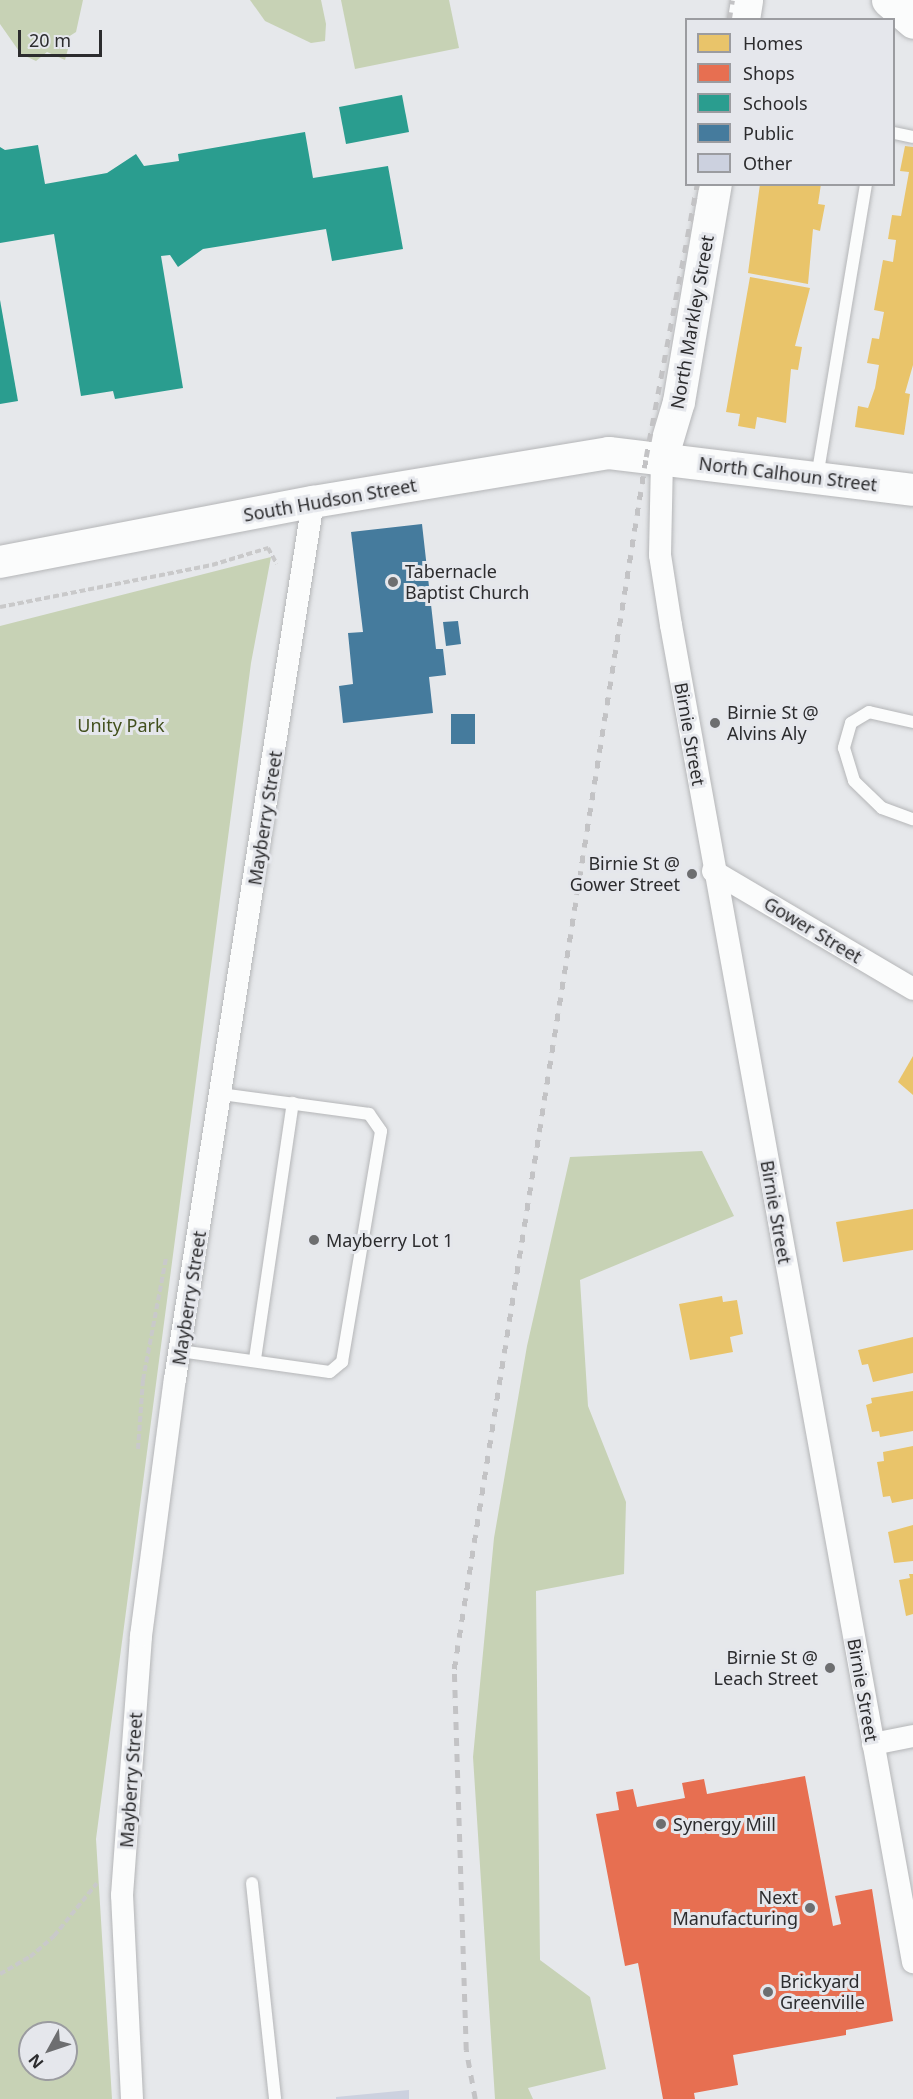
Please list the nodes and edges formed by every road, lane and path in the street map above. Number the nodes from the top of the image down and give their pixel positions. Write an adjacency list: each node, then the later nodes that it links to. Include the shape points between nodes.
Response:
1 (747, 0): 3 (street)
2 (888, 0): 4 (highway)
3 (744, 18)
4 (913, 22)
5 (895, 134): 6 (lane)
6 (913, 137)
7 (716, 186): 9 (street, North Markley Street, via 679,402)
8 (866, 186): 10 (lane)
9 (662, 459): 10 (street, North Calhoun Street); 12 (street, South Hudson Street, via 609,453); 18 (street, Birnie Street, via 660,555)
10 (817, 477): 11 (street, North Calhoun Street)
11 (913, 490)
12 (313, 502): 14 (street, South Hudson Street); 20 (street, Mayberry Street)
13 (268, 548): 15 (path, via 212,565)
14 (0, 562)
15 (0, 607)
16 (913, 722): 17 (lane, via 868,712 851,723 844,748 854,781 882,808)
17 (913, 819)
18 (713, 871): 19 (street, Gower Street); 25 (street, Birnie Street)
19 (913, 989)
20 (222, 1094): 21 (lane); 22 (street, Mayberry Street)
21 (293, 1104): 23 (lane); 23 (lane, via 369,1114 381,1131 342,1362 330,1372)
22 (180, 1351): 23 (lane); 30 (street, Mayberry Street, via 141,1636 122,1896)
23 (255, 1359)
24 (913, 1736): 25 (street)
25 (873, 1743): 28 (street, Birnie Street)
26 (102, 1876): 29 (path, via 54,1936 30,1957)
27 (252, 1883): 31 (lane)
28 (913, 1962)
29 (0, 1974)
30 (132, 2099)
31 (275, 2099)

